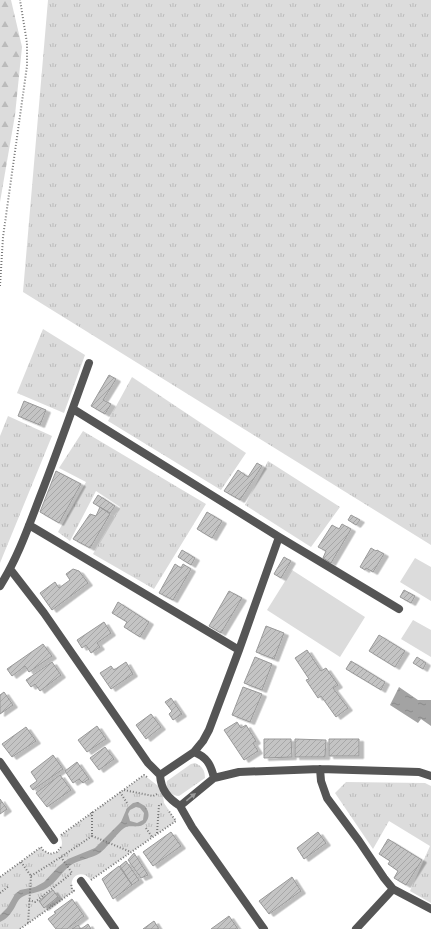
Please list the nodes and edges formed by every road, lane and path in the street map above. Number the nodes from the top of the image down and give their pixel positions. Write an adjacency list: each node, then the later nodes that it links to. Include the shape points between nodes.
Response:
1 (20, 0): 2 (path, via 27,43 27,66 3,237)
2 (0, 286)
3 (89, 363): 4 (street)
4 (73, 409): 5 (street); 6 (street)
5 (29, 525): 7 (street); 10 (street)
6 (279, 537): 9 (street); 10 (street)
7 (10, 569): 8 (street); 14 (street, via 44,612 148,763)
8 (0, 586)
9 (399, 609)
10 (239, 650): 11 (street, via 209,730)
11 (194, 752): 14 (street); 16 (street, via 207,760)
12 (0, 762): 27 (street)
13 (320, 769): 15 (street, via 419,772); 16 (street, via 239,772); 36 (street, via 327,798)
14 (160, 775): 17 (street)
15 (431, 776)
16 (214, 778): 21 (street, one-way to 16)
17 (162, 789): 18 (path, via 153,796); 18 (path, via 144,775); 21 (street)
18 (124, 790): 19 (path)
19 (120, 792): 20 (path); 22 (path)
20 (127, 803)
21 (180, 806): 43 (street)
22 (92, 812): 25 (path); 27 (path)
23 (146, 828): 26 (path)
24 (157, 833): 24 (path, via 176,821 164,803 159,805); 26 (path)
25 (92, 836): 29 (path); 30 (path)
26 (152, 837): 29 (path)
27 (58, 839)
28 (62, 843): 31 (path, via 57,852 50,854 41,847)
29 (131, 852): 34 (path, via 91,880)
30 (61, 857): 33 (path); 38 (path, via 72,873 35,902)
31 (20, 862): 32 (path); 33 (path)
32 (0, 876)
33 (31, 876): 38 (path)
34 (81, 879): 40 (path, via 71,885 74,892); 42 (street)
35 (9, 886): 37 (path)
36 (394, 889): 39 (street); 44 (street)
37 (0, 893)
38 (29, 900): 40 (path)
39 (431, 910)
40 (28, 924): 41 (path)
41 (20, 929)
42 (115, 929)
43 (264, 929)
44 (356, 929)

